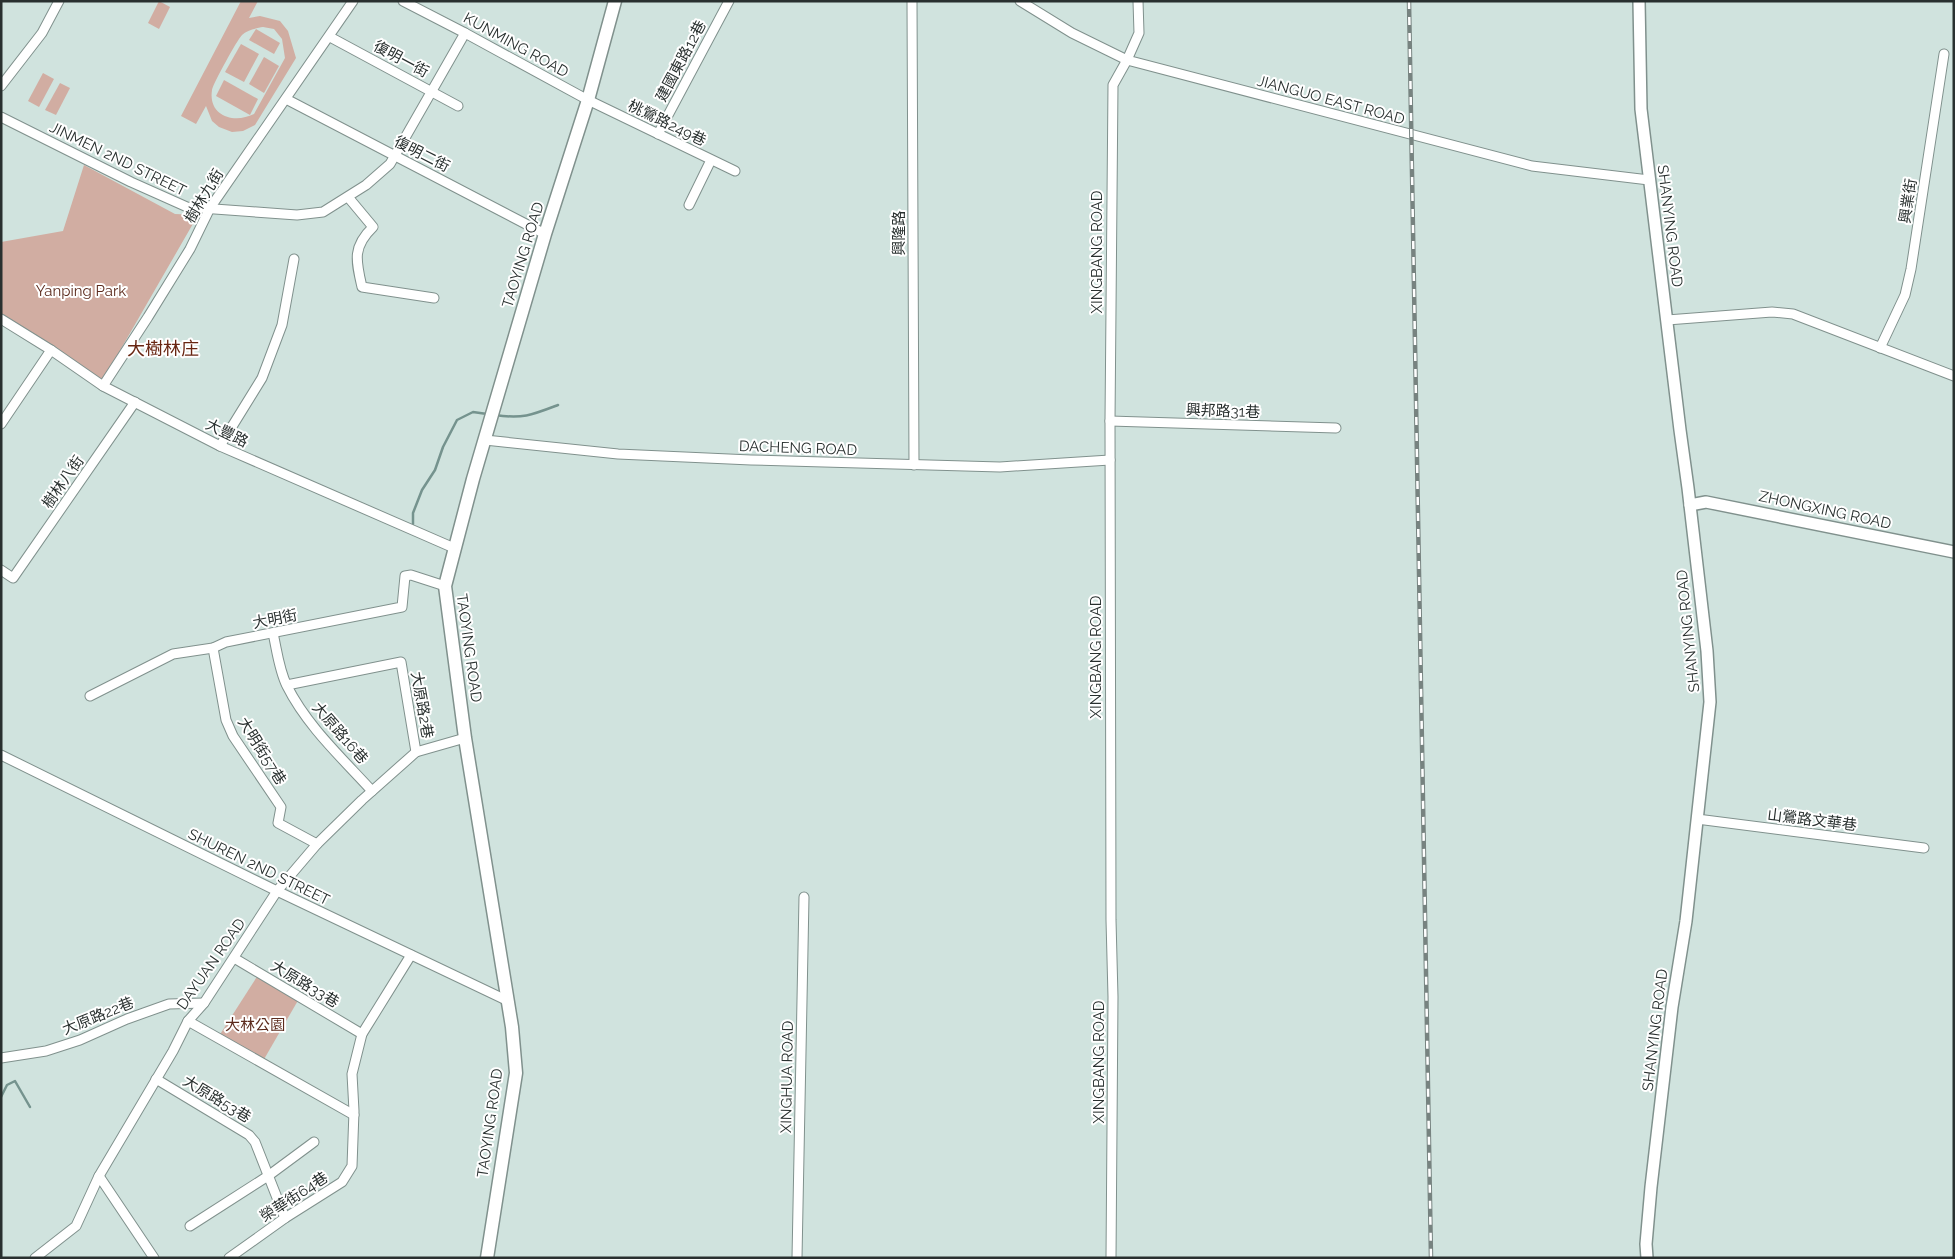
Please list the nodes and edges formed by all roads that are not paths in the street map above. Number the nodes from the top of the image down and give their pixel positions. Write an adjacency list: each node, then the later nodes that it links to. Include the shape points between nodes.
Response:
1 (59, 1): 14 (street, via 42,33)
2 (354, 1): 11 (street, 樹林九街)
3 (403, 1): 10 (street, KUNMING ROAD)
4 (615, 1): 17 (main road, TAOYING ROAD)
5 (729, 1): 20 (street, 建國東路12巷)
6 (912, 1): 44 (street, 興隆路)
7 (1020, 1): 13 (street, JIANGUO EAST ROAD, via 1072,34)
8 (1138, 1): 13 (street, XINGBANG ROAD, via 1139,33)
9 (1639, 1): 24 (street, SHANYING ROAD, via 1641,109)
10 (465, 33): 15 (street, JINMEN 2ND STREET); 17 (street, KUNMING ROAD)
11 (330, 37): 15 (street, 復明一街); 16 (street, 樹林九街)
12 (1944, 54): 33 (street, 興業街, via 1911,269 1905,294)
13 (1127, 60): 24 (street, JIANGUO EAST ROAD, via 1532,166); 38 (street, XINGBANG ROAD, via 1113,85)
14 (1, 86)
15 (432, 92): 18 (street, 復明一街); 21 (street, JINMEN 2ND STREET)
16 (286, 98): 21 (street, 復明二街); 27 (street, 樹林九街)
17 (588, 100): 20 (street, 桃鶯路249巷); 28 (main road, TAOYING ROAD)
18 (458, 106)
19 (1, 117): 27 (street, JINMEN 2ND STREET, via 187,207)
20 (658, 134): 22 (street, 桃鶯路249巷)
21 (395, 156): 25 (street, JINMEN 2ND STREET, via 366,185); 28 (street, 復明二街)
22 (711, 160): 23 (street, 桃鶯路249巷); 26 (street)
23 (735, 171)
24 (1648, 180): 32 (street, SHANYING ROAD)
25 (348, 197): 27 (street, JINMEN 2ND STREET, via 323,212 297,215); 30 (street, via 373,227 360,242 357,263 362,287)
26 (688, 205)
27 (210, 208): 36 (street, 樹林九街, via 148,318)
28 (546, 234): 41 (main road, TAOYING ROAD)
29 (294, 259): 42 (street, via 282,325 262,378)
30 (434, 298)
31 (1, 319): 34 (street, 大豐路)
32 (1667, 320): 33 (street, via 1772,312 1793,314); 45 (street, SHANYING ROAD)
33 (1880, 348): 35 (street)
34 (51, 350): 36 (street, 大豐路); 39 (street)
35 (1954, 376)
36 (103, 386): 37 (street, 大豐路)
37 (135, 402): 42 (street, 大豐路); 48 (street, 樹林八街, via 13,578)
38 (1110, 421): 40 (street, 興邦路31巷); 43 (street, XINGBANG ROAD)
39 (1, 424)
40 (1336, 428)
41 (486, 440): 44 (street, DACHENG ROAD, via 618,454); 46 (main road, TAOYING ROAD)
42 (220, 446): 46 (street, 大豐路)
43 (1110, 460): 44 (street, DACHENG ROAD, via 1000,467); 82 (street, XINGBANG ROAD, via 1114,997)
44 (914, 465)
45 (1690, 505): 47 (street, ZHONGXING ROAD, via 1706,502); 58 (street, SHANYING ROAD, via 1710,702)
46 (454, 548): 49 (main road, TAOYING ROAD)
47 (1954, 552)
48 (1, 570)
49 (445, 586): 50 (street, 大明街, via 405,576 402,607); 54 (main road, TAOYING ROAD)
50 (273, 633): 51 (street, 大明街, via 226,642); 52 (street, 大原路16巷)
51 (213, 648): 53 (street, 大明街, via 173,654); 59 (street, 大明街57巷, via 226,720 233,736 281,807 278,823)
52 (286, 685): 55 (street, 大原路2巷, via 401,662); 57 (street, 大原路16巷, via 304,714)
53 (90, 696)
54 (465, 738): 55 (street, DAYUAN ROAD); 65 (main road, TAOYING ROAD)
55 (416, 752): 57 (street, DAYUAN ROAD)
56 (1, 755): 61 (street, SHUREN 2ND STREET)
57 (372, 791): 59 (street, DAYUAN ROAD)
58 (1697, 819): 60 (street, 山鶯路文華巷); 83 (street, SHANYING ROAD, via 1651,1186)
59 (317, 844): 61 (street, DAYUAN ROAD)
60 (1924, 848)
61 (277, 891): 63 (street, SHUREN 2ND STREET); 64 (street, DAYUAN ROAD)
62 (804, 897): 81 (street, XINGHUA ROAD)
63 (411, 956): 65 (street, SHUREN 2ND STREET); 68 (street, 榮華街64巷)
64 (234, 958): 66 (street, DAYUAN ROAD); 68 (street, 大原路33巷)
65 (506, 1000): 80 (main road, TAOYING ROAD, via 516,1073)
66 (204, 1003): 67 (street, DAYUAN ROAD); 69 (street, 大原路22巷, via 169,1004 46,1051)
67 (188, 1021): 70 (street, DAYUAN ROAD); 71 (street)
68 (362, 1034): 71 (street, 榮華街64巷, via 352,1074)
69 (1, 1058)
70 (156, 1079): 73 (street, DAYUAN ROAD); 74 (street, 大原路53巷, via 249,1135 255,1142)
71 (354, 1115): 75 (street, 榮華街64巷, via 352,1166 342,1182)
72 (314, 1142): 74 (street)
73 (99, 1176): 77 (street, DAYUAN ROAD, via 76,1226); 78 (street)
74 (268, 1176): 75 (street, 大原路53巷); 76 (street)
75 (285, 1218): 79 (street, 榮華街64巷)
76 (190, 1226)
77 (35, 1258)
78 (154, 1258)
79 (229, 1258)
80 (487, 1258)
81 (797, 1258)
82 (1111, 1258)
83 (1647, 1258)

